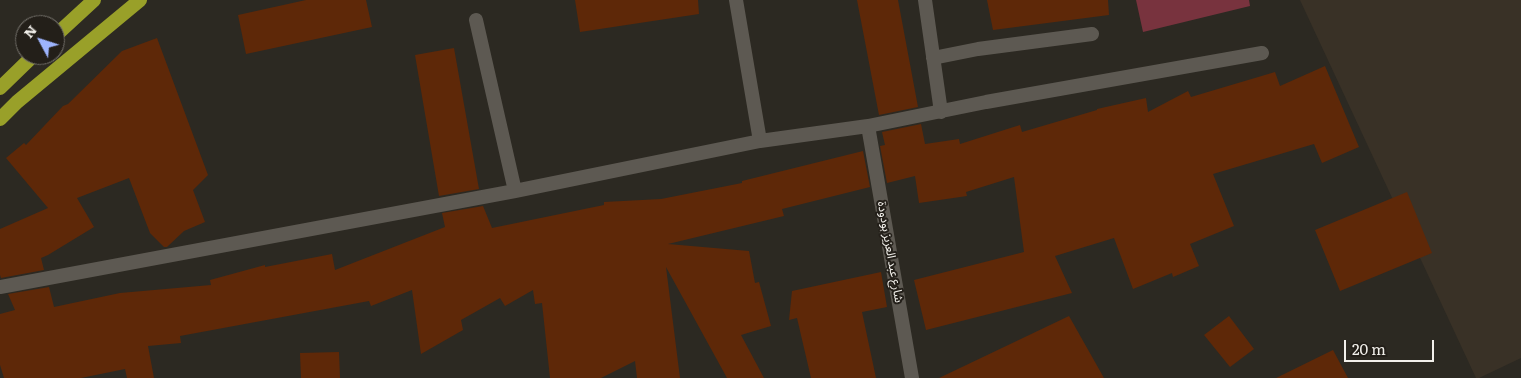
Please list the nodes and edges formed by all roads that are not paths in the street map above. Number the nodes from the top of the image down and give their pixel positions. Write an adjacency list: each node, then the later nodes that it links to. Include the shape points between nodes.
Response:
1 (94, 0): 6 (highway)
2 (140, 0): 15 (highway)
3 (736, 0): 17 (street)
4 (925, 0): 9 (street)
5 (476, 20): 18 (street)
6 (65, 27)
7 (1092, 34): 9 (street)
8 (1262, 53): 14 (street)
9 (933, 58): 14 (street)
10 (19, 65): 12 (highway)
11 (23, 65): 13 (highway)
12 (0, 79)
13 (0, 88)
14 (941, 112): 16 (street)
15 (0, 119)
16 (868, 126): 17 (street); 20 (street, شارع عبد العزيز بودودة)
17 (760, 141): 18 (street)
18 (515, 191): 19 (street)
19 (0, 287)
20 (912, 378)

